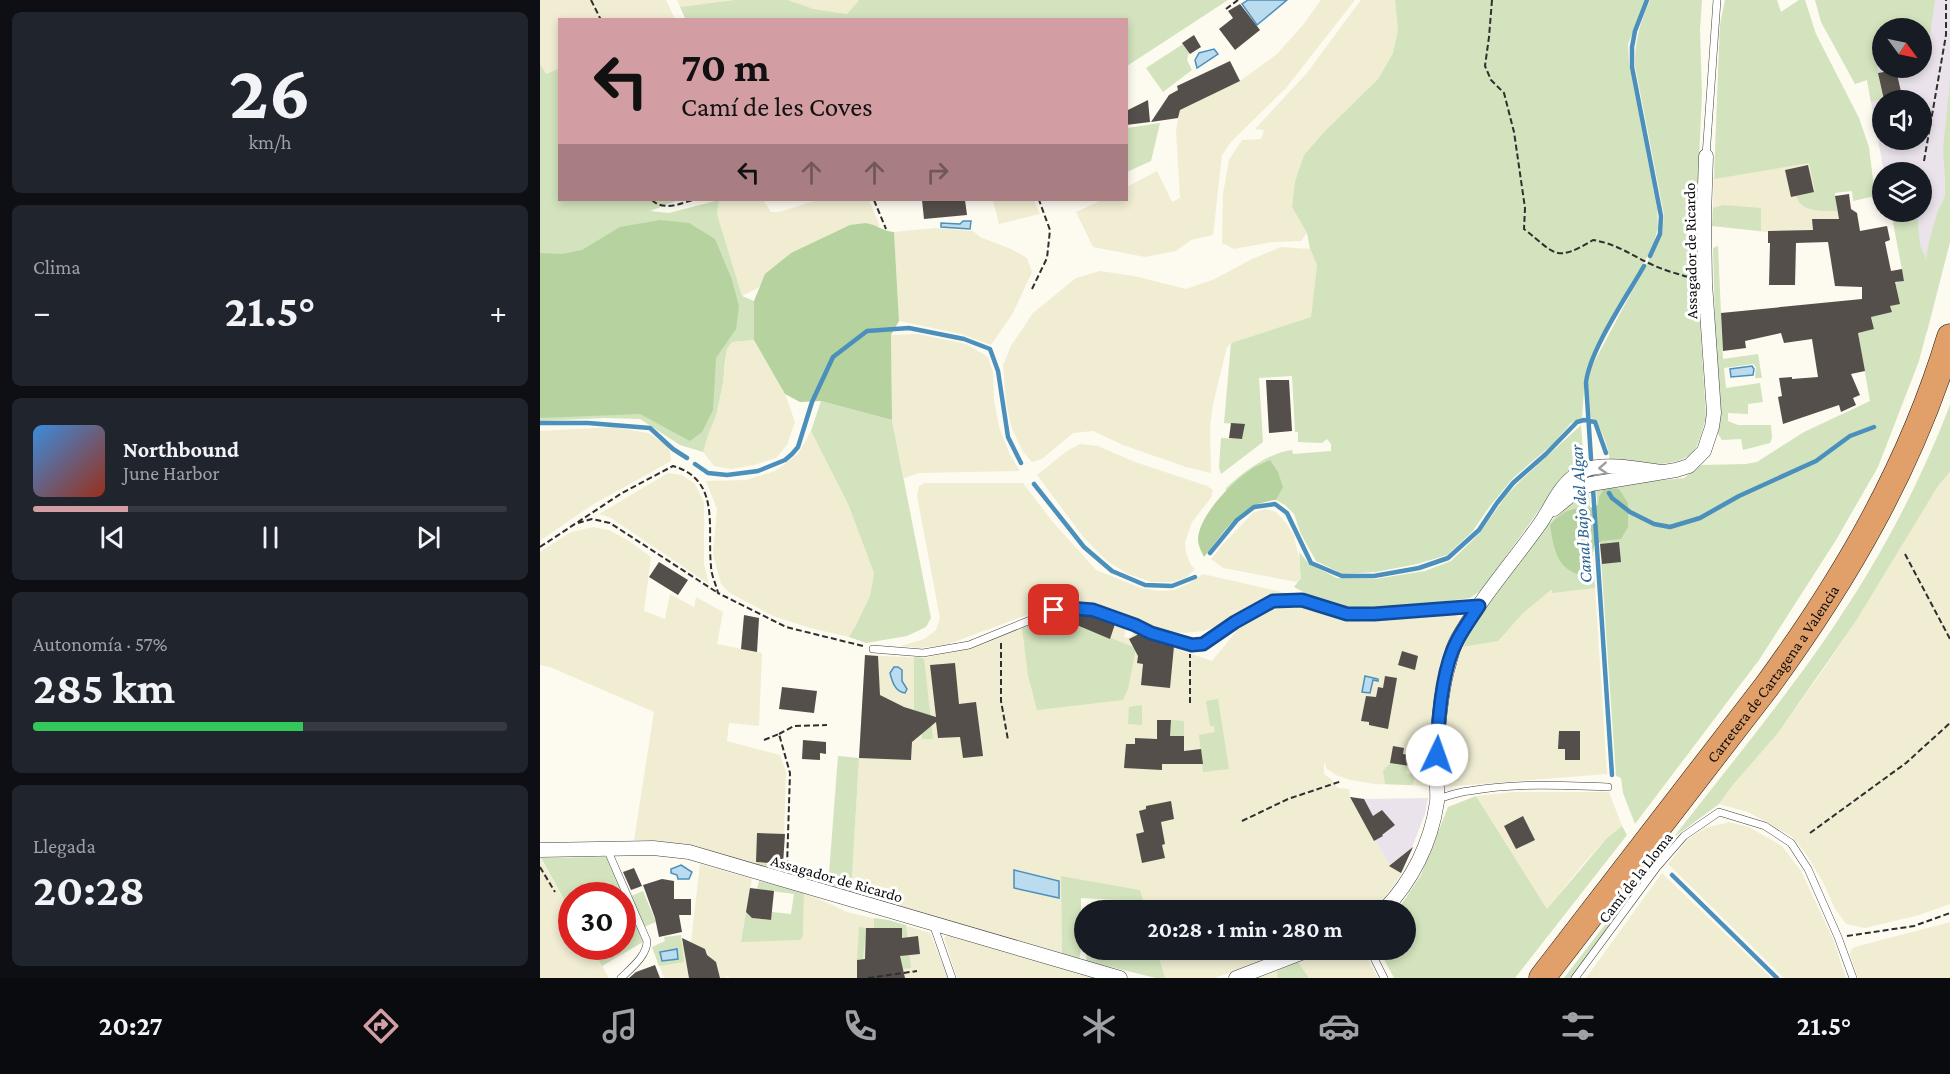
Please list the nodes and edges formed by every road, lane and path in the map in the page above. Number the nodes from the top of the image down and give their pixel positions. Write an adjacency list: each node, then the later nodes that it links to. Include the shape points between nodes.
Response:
1 (591, 0): 7 (path)
2 (1238, 0): 6 (path)
3 (1492, 0): 15 (path, via 1485,66 1491,80 1504,93 1514,132 1525,208 1524,229 1554,253 1562,255 1577,250 1593,240 1607,242 1654,266)
4 (1717, 0): 8 (lane, Assagador de Ricardo)
5 (1946, 0): 9 (path, via 1946,36)
6 (1226, 9)
7 (601, 18)
8 (1706, 156): 15 (street, Assagador de Ricardo)
9 (1924, 161)
10 (653, 201): 11 (path, via 670,206)
11 (689, 201)
12 (874, 201): 14 (path)
13 (1039, 201): 16 (path, via 1050,230 1047,258)
14 (886, 229)
15 (1705, 283): 22 (street, Assagador de Ricardo, via 1714,413 1704,451 1689,466 1676,470 1591,484 1577,490 1541,522)
16 (1032, 289)
17 (1950, 338): 56 (highway, Carretera de Cartagena a Valencia, via 1900,466 1843,575 1767,686)
18 (576, 523): 19 (path); 21 (path, via 592,519 610,523); 21 (path, via 673,466 686,470 706,492 711,568)
19 (540, 547)
20 (1905, 554): 24 (path)
21 (718, 593): 26 (path, via 786,627)
22 (1479, 606): 25 (lane, via 1347,614 1302,600 1273,601 1203,644); 35 (street, Assagador de Ricardo, via 1456,642 1447,672 1437,737)
23 (999, 631): 25 (lane, via 1069,608 1093,610); 26 (lane, via 969,645 923,653); 32 (path, via 1001,701)
24 (1950, 639)
25 (1192, 645): 27 (path)
26 (873, 649)
27 (1190, 702)
28 (1950, 723): 37 (path, via 1906,763)
29 (827, 725): 30 (path, via 794,726)
30 (779, 734): 31 (path); 41 (path, via 790,773)
31 (764, 740)
32 (1008, 740)
33 (1342, 781): 36 (path, via 1288,799)
34 (1608, 787): 35 (lane, via 1507,787)
35 (1437, 799): 43 (street, Assagador de Ricardo, via 1422,854)
36 (1242, 821)
37 (1810, 833)
38 (607, 849): 39 (street, Assagador de Ricardo); 41 (street, Assagador de Ricardo, via 689,852); 50 (lane, via 647,941 642,956)
39 (540, 850)
40 (540, 867): 42 (path)
41 (786, 881): 45 (street, Assagador de Ricardo)
42 (555, 892)
43 (1392, 900)
44 (1950, 913): 46 (path, via 1914,926)
45 (932, 922): 52 (lane); 53 (street, Assagador de Ricardo)
46 (1838, 937): 57 (lane, Camí de la Lloma, via 1808,869 1791,843 1765,826 1719,812 1684,836 1657,867); 58 (lane)
47 (1284, 960): 54 (street)
48 (1375, 960): 55 (lane)
49 (917, 971): 51 (path)
50 (621, 978)
51 (868, 978)
52 (951, 978)
53 (1120, 978)
54 (1236, 978)
55 (1384, 978)
56 (1542, 978)
57 (1575, 978)
58 (1853, 978)

